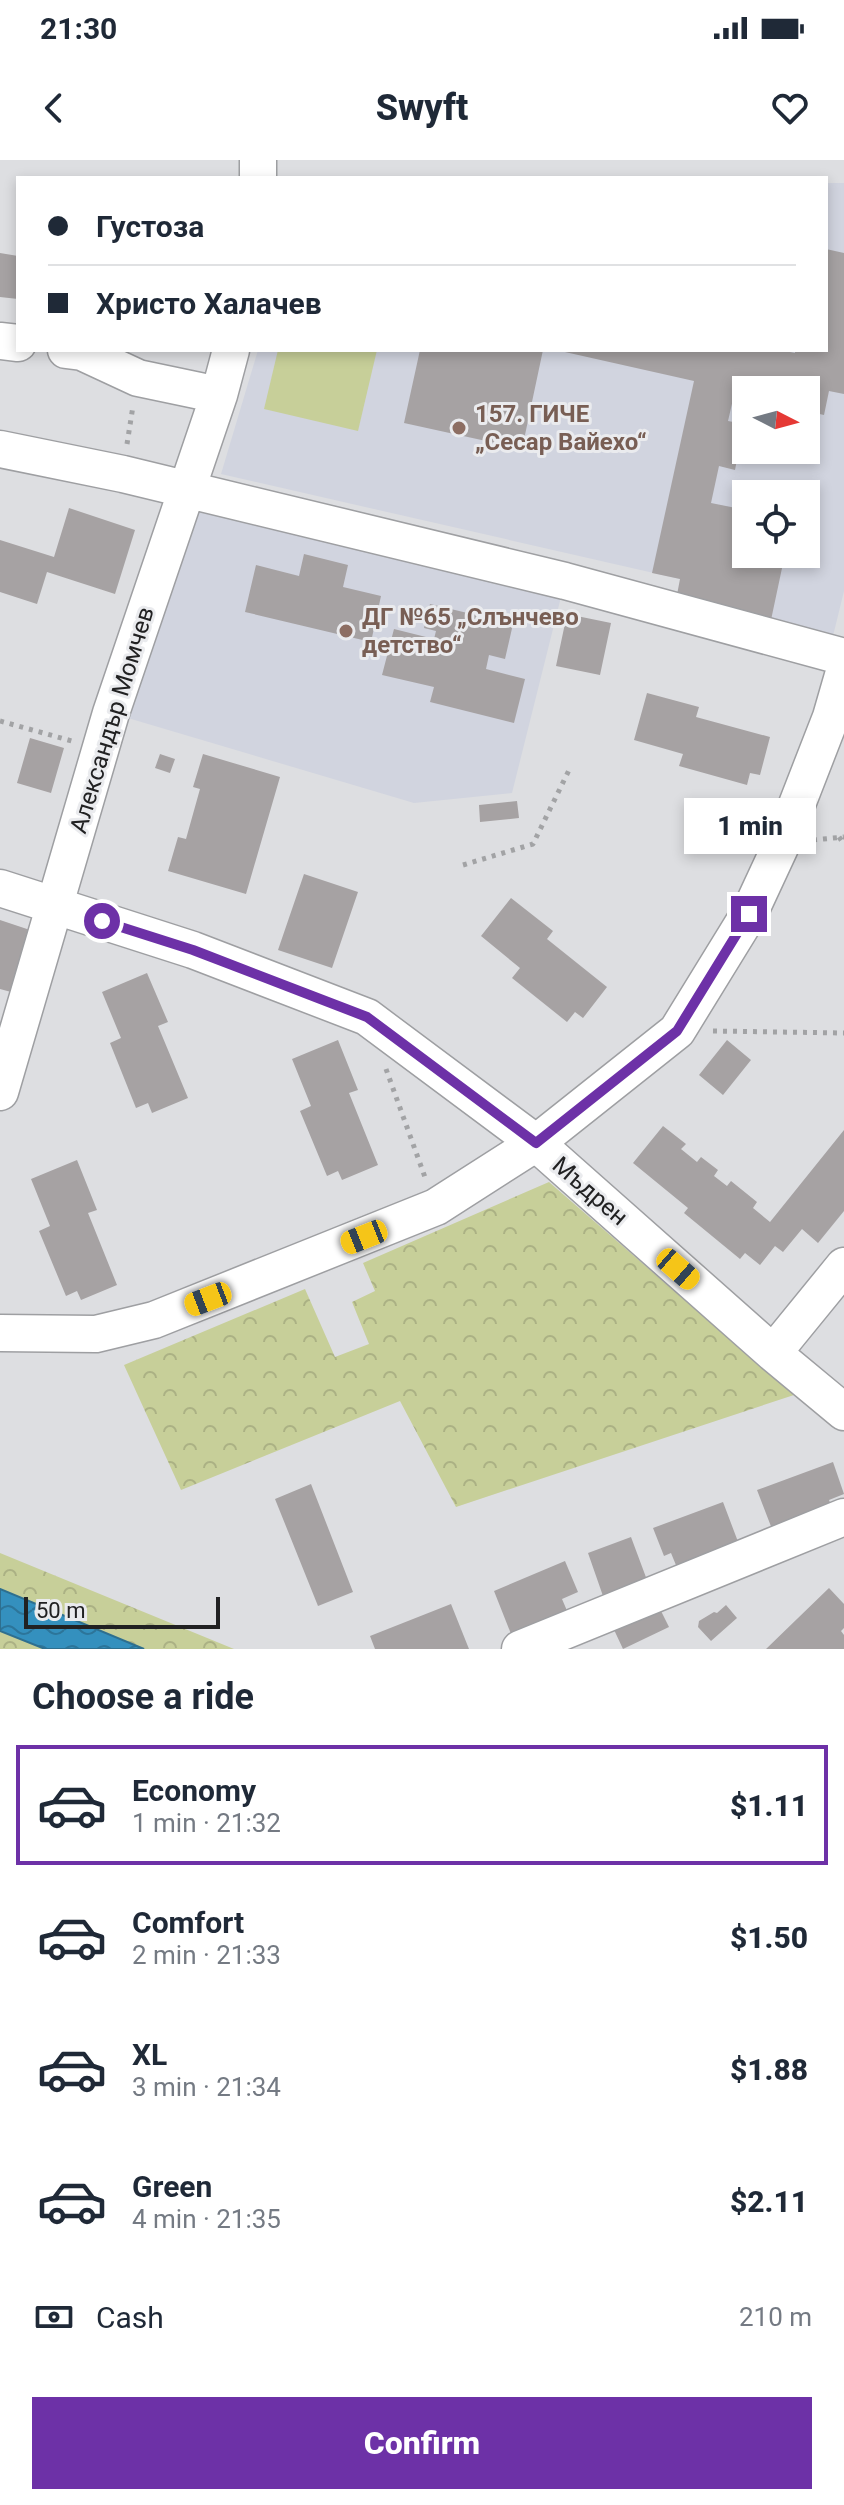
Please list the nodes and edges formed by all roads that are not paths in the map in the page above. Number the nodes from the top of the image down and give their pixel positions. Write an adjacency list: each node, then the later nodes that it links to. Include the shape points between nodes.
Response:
1 (82, 352): 3 (street, via 138,378)
2 (230, 352): 3 (street, Александър Момчев)
3 (219, 395): 5 (street, Александър Момчев)
4 (0, 449): 5 (street)
5 (186, 491): 6 (street, via 565,581); 9 (street, Александър Момчев, via 100,749)
6 (844, 657)
7 (844, 672): 11 (street, via 782,843 749,914 677,1031)
8 (0, 888): 9 (street, Мъдрен)
9 (55, 906): 10 (street, Александър Момчев); 11 (street, Мъдрен, via 193,950 367,1017)
10 (0, 1092)
11 (536, 1143): 13 (street, via 436,1207 154,1320 96,1334); 14 (street, Мъдрен)
12 (844, 1266): 14 (street)
13 (0, 1333)
14 (773, 1353): 15 (street, Мъдрен)
15 (844, 1412)
16 (844, 1517): 17 (street)
17 (520, 1649)

